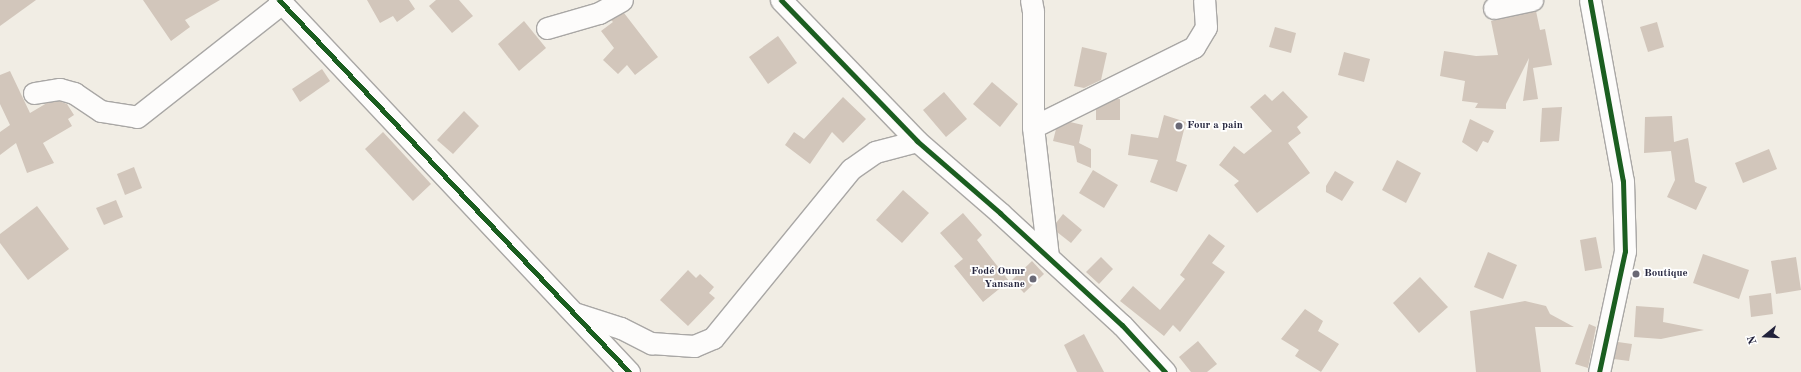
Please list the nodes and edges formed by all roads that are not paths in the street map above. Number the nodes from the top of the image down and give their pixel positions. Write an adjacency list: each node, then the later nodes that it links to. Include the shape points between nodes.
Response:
1 (622, 0): 9 (street, via 599,13)
2 (781, 0): 12 (street)
3 (1031, 0): 11 (street, via 1034,11)
4 (1204, 0): 11 (street, via 1206,27 1194,47)
5 (1532, 0): 8 (street)
6 (1590, 0): 17 (street, via 1623,180 1625,251)
7 (281, 2): 10 (street, via 137,117 101,111 74,93 60,89); 14 (street)
8 (1494, 8)
9 (547, 28)
10 (34, 93)
11 (1033, 127): 13 (street)
12 (917, 141): 13 (street); 14 (street, via 874,152 851,169 713,338 694,346 651,343 621,328)
13 (1048, 257): 16 (street, via 1122,324)
14 (574, 313): 15 (street)
15 (629, 372)
16 (1165, 372)
17 (1599, 372)

